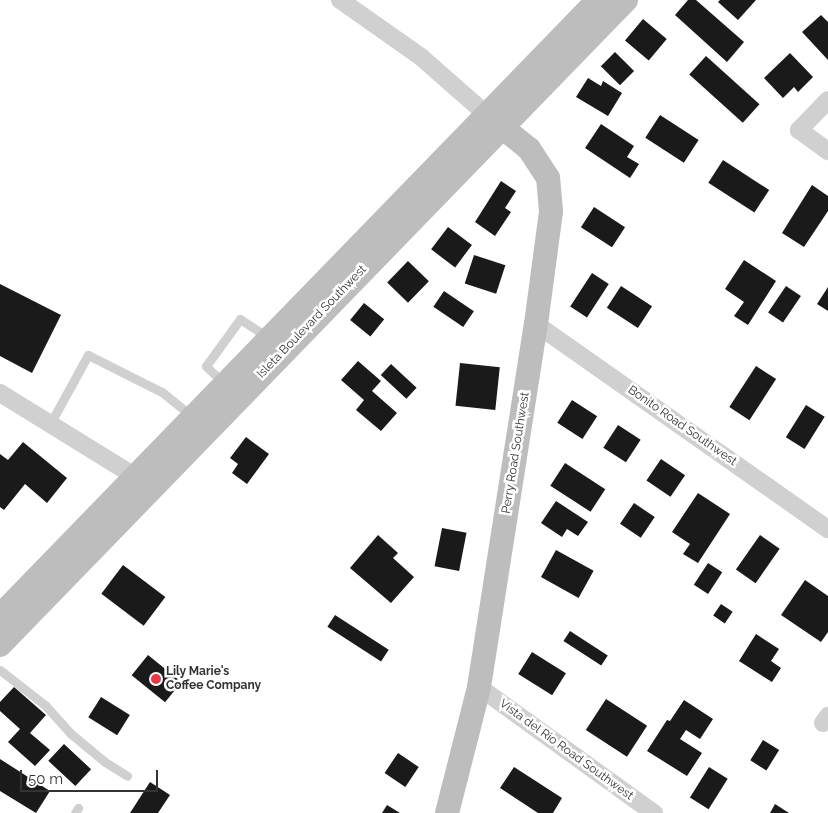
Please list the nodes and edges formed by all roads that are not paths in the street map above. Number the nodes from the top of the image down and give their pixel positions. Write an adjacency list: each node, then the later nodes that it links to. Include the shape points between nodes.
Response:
1 (340, 0): 5 (street, via 421,57)
2 (598, 0): 5 (main road, Isleta Boulevard Southwest)
3 (626, 0): 5 (main road, Isleta Boulevard Southwest)
4 (828, 100): 6 (street, via 799,130)
5 (495, 122): 7 (main road, Perry Road Southwest, via 529,149 548,178 550,211); 8 (main road, Isleta Boulevard Southwest); 13 (main road, Isleta Boulevard Southwest)
6 (828, 151)
7 (536, 324): 14 (street, Bonito Road Southwest); 18 (main road, Perry Road Southwest)
8 (270, 339): 9 (main road, Isleta Boulevard Southwest); 9 (lane, via 240,319 206,366)
9 (226, 384): 11 (main road, Isleta Boulevard Southwest)
10 (0, 393): 12 (street)
11 (194, 418): 12 (lane, via 162,392 88,355); 13 (main road, Isleta Boulevard Southwest)
12 (50, 424): 13 (street)
13 (142, 484): 15 (main road, Isleta Boulevard Southwest); 16 (main road, Isleta Boulevard Southwest)
14 (828, 529)
15 (0, 616)
16 (0, 646)
17 (0, 670): 19 (lane, via 45,704 70,733 104,762)
18 (478, 687): 20 (main road, Perry Road Southwest); 21 (street, Vista del Rio Road Southwest)
19 (127, 776)
20 (447, 813)
21 (654, 813)

